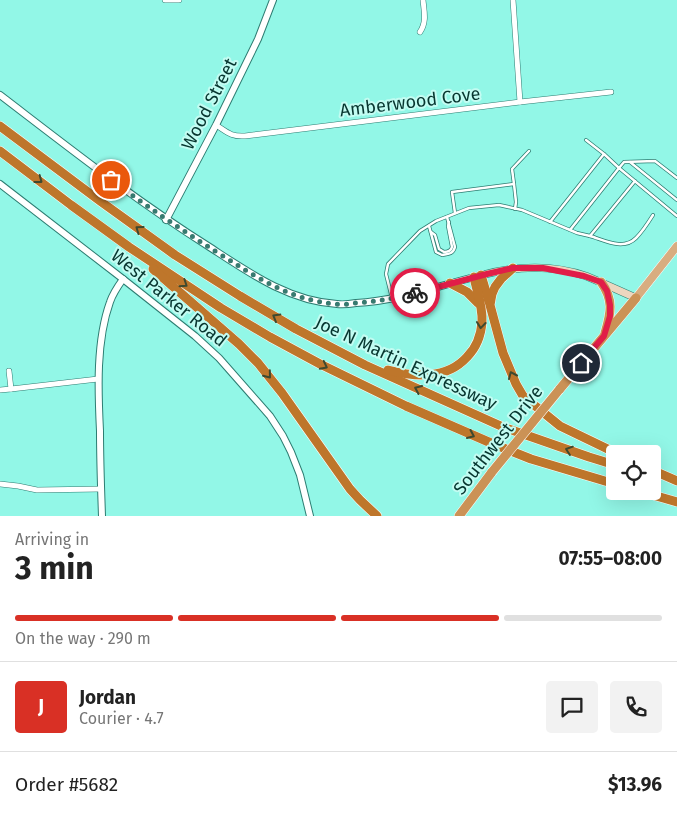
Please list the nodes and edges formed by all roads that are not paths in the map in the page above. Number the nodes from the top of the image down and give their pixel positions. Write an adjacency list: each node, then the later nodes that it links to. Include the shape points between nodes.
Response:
1 (165, 0): 2 (street)
2 (179, 0)
3 (273, 0): 11 (street, Wood Street)
4 (423, 0): 6 (street, via 425,18)
5 (513, 0): 9 (street)
6 (420, 32)
7 (611, 92): 9 (street, Amberwood Cove)
8 (0, 95): 28 (street)
9 (520, 102): 11 (street, Amberwood Cove, via 245,136 229,134)
10 (0, 126): 45 (highway, Joe N Martin Expressway, one-way to 10, via 296,329 175,255)
11 (216, 126): 28 (street, Wood Street)
12 (586, 140): 15 (lane)
13 (0, 151): 34 (highway, Joe N Martin Expressway, one-way to 34)
14 (530, 152): 21 (lane, via 512,169)
15 (604, 154): 17 (lane); 29 (lane)
16 (630, 162): 17 (lane, via 624,162); 18 (lane, via 655,161); 22 (lane)
17 (619, 168): 19 (lane); 31 (lane)
18 (677, 178)
19 (635, 181): 26 (lane); 32 (lane)
20 (0, 184): 37 (street, West Parker Road)
21 (514, 184): 23 (lane); 24 (lane, via 452,192)
22 (677, 200)
23 (516, 209): 24 (lane, via 499,205 469,208); 29 (lane)
24 (454, 214): 27 (lane)
25 (653, 215): 32 (lane, via 636,239 629,243 619,245)
26 (677, 216)
27 (447, 217): 30 (lane); 30 (lane, via 455,247 451,254 436,252)
28 (166, 220): 40 (street, via 275,288 296,296 338,304)
29 (550, 222): 31 (lane)
30 (429, 226): 40 (lane, via 388,264 386,274)
31 (570, 230): 32 (lane)
32 (590, 236)
33 (677, 246): 41 (main road, Southwest Drive)
34 (129, 247): 54 (highway, Joe N Martin Expressway, one-way to 54, via 221,308 320,364 491,444); 62 (highway, one-way to 62, via 258,362 350,488)
35 (513, 268): 36 (main road); 38 (main road, via 543,268); 43 (highway, via 495,287)
36 (477, 276): 39 (street); 42 (highway); 43 (highway)
37 (124, 278): 47 (street, via 110,301); 61 (street, West Parker Road, via 219,358 270,416 283,436 300,475)
38 (601, 282): 41 (main road); 44 (highway, via 610,305)
39 (450, 283): 40 (street); 42 (highway)
40 (392, 298)
41 (636, 298): 44 (highway, Southwest Drive)
42 (480, 304): 45 (highway, one-way to 45, via 482,322 476,346 449,370 418,376)
43 (490, 305): 50 (highway, one-way to 43, via 560,426 523,396 503,353)
44 (604, 336): 63 (highway, Southwest Drive, bridge)
45 (365, 365): 51 (highway, Joe N Martin Expressway, one-way to 45, via 504,427)
46 (9, 371): 48 (street)
47 (98, 380): 48 (street); 57 (street)
48 (11, 389): 49 (street)
49 (0, 390)
50 (606, 448)
51 (606, 461)
52 (661, 474): 55 (highway)
53 (661, 478): 55 (highway)
54 (606, 481)
55 (677, 482)
56 (0, 484): 57 (street, via 37,490)
57 (101, 489): 60 (street)
58 (661, 497): 59 (highway)
59 (677, 502)
60 (102, 516)
61 (307, 516)
62 (377, 516)
63 (458, 516)

